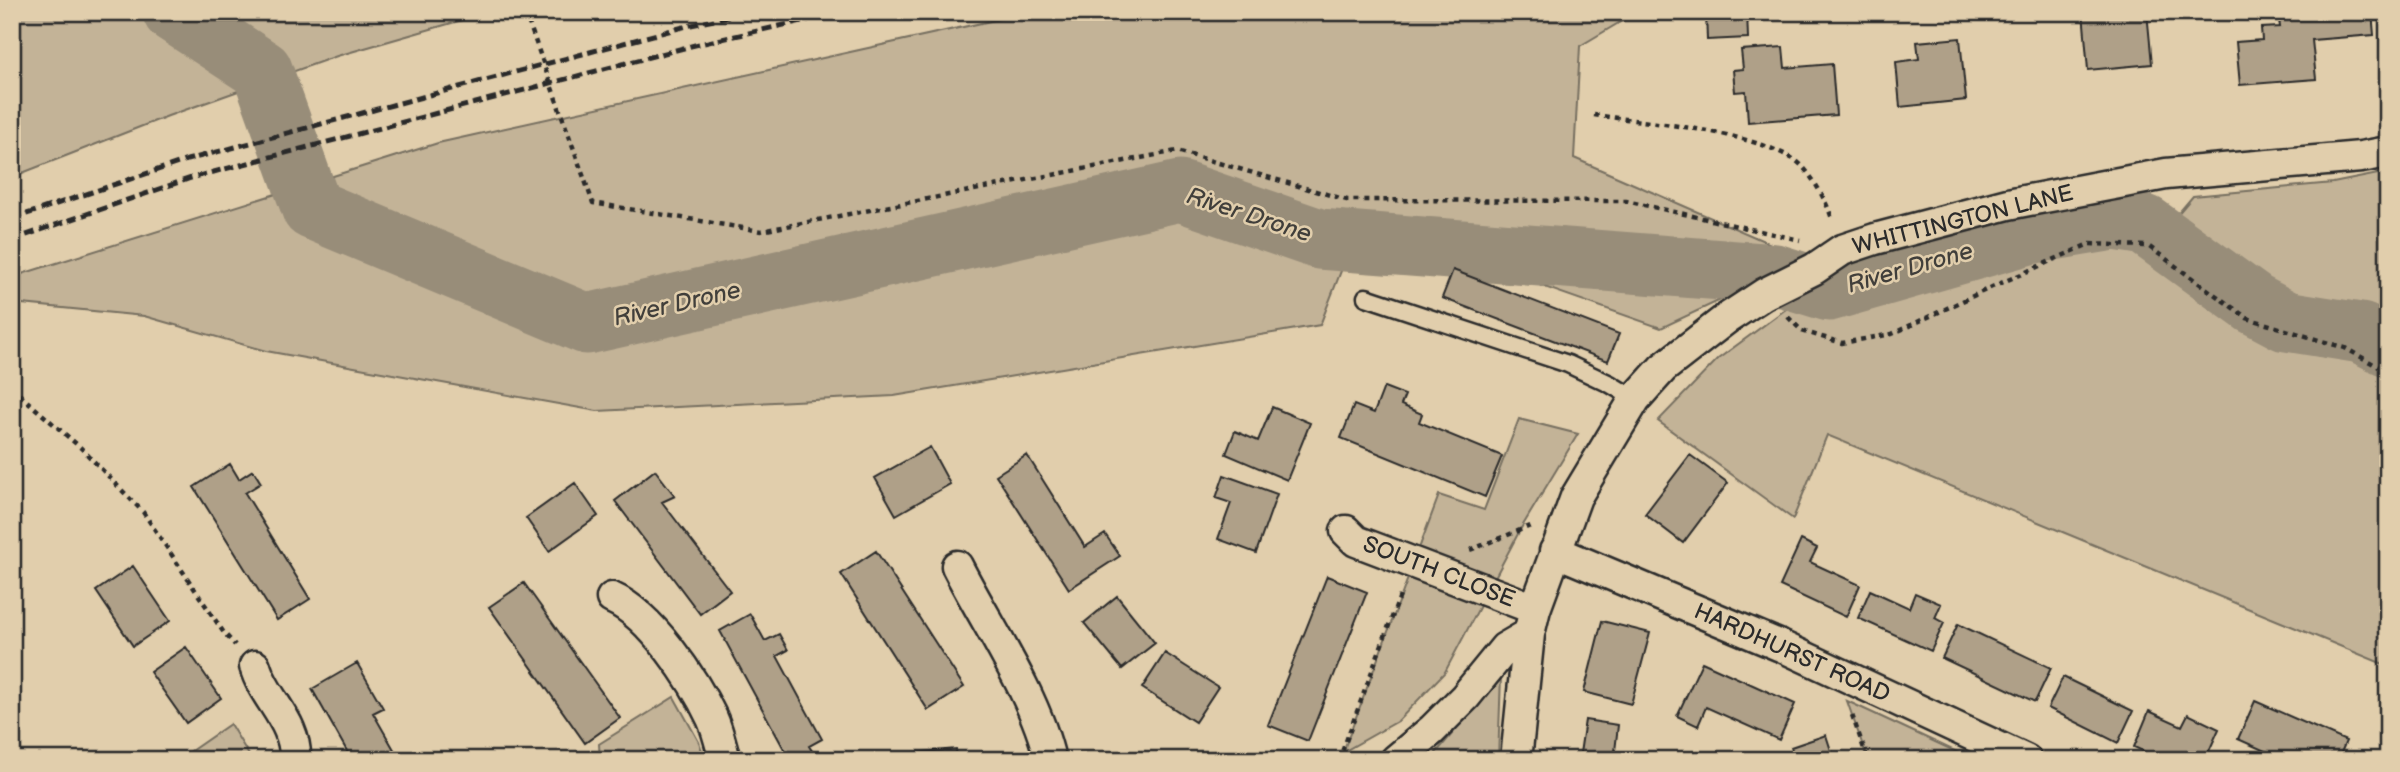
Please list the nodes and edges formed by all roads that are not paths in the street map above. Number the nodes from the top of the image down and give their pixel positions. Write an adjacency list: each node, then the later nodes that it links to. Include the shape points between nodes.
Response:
1 (2388, 152): 3 (street, WHITTINGTON LANE, via 2166,174 2008,204 1875,239 1825,261 1726,319 1663,368)
2 (1366, 297): 3 (lane, via 1568,364)
3 (1635, 399): 5 (street, WHITTINGTON LANE, via 1576,497)
4 (1346, 531): 8 (street, SOUTH CLOSE, via 1356,541 1420,565)
5 (1555, 551): 8 (street, WHITTINGTON LANE); 15 (street, HARDHURST ROAD, via 1781,646)
6 (957, 566): 12 (street, via 1019,681)
7 (612, 598): 11 (street, via 651,625 712,719)
8 (1532, 622): 13 (street, via 1465,698); 14 (street, WHITTINGTON LANE)
9 (255, 666): 10 (street, via 259,681 290,729)
10 (295, 760)
11 (725, 760)
12 (1050, 760)
13 (1396, 760)
14 (1516, 760)
15 (2026, 760)

